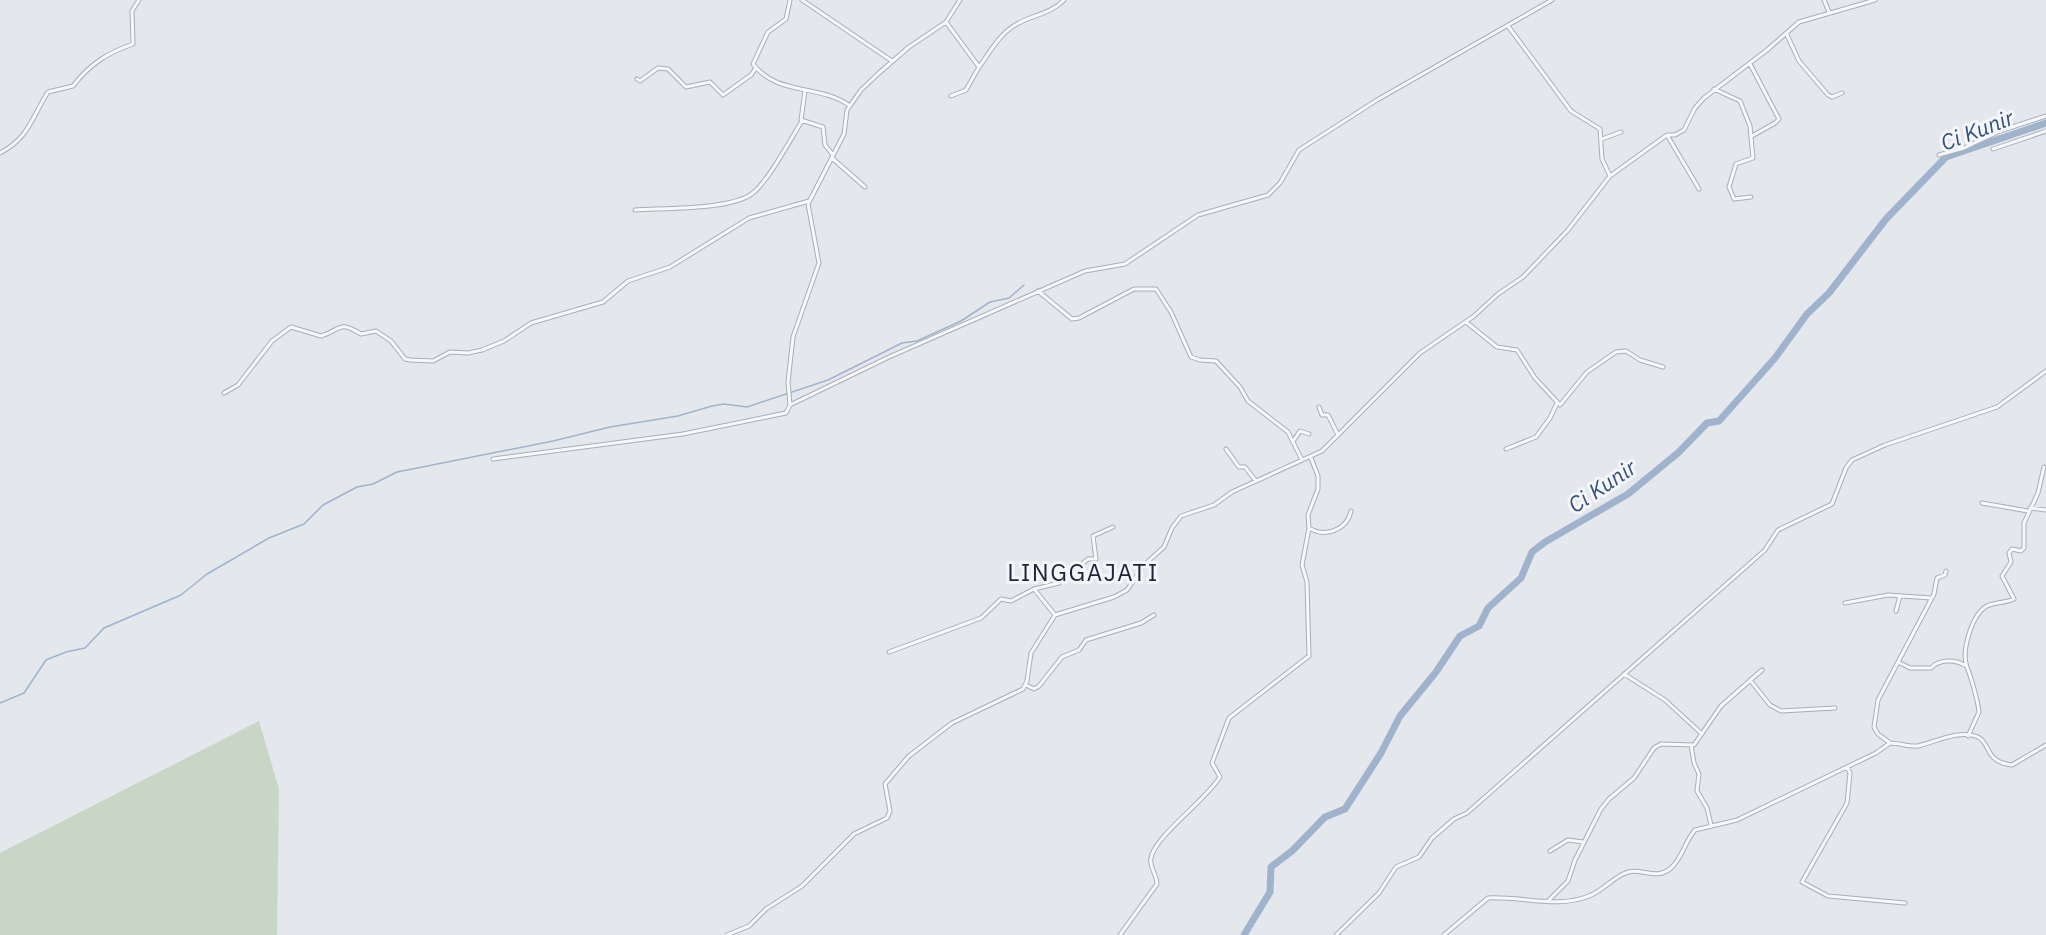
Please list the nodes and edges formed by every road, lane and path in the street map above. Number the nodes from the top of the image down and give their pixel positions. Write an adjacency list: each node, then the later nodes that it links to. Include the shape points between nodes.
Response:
1 (139, 0): 31 (street, via 132,11 133,44 93,63 73,86 48,92 21,139)
2 (790, 0): 16 (street, via 786,19 768,32 755,61)
3 (802, 0): 13 (street)
4 (960, 0): 10 (street)
5 (1064, 0): 15 (street, via 1014,25)
6 (1552, 0): 11 (street)
7 (1824, 0): 9 (street)
8 (1875, 0): 9 (street)
9 (1829, 12): 12 (street, via 1799,22)
10 (946, 22): 13 (street); 15 (street)
11 (1508, 26): 29 (street, via 1571,111 1600,129); 40 (street, via 1377,100 1299,150 1280,183 1268,195 1198,215 1125,264 1085,271)
12 (1787, 35): 14 (street); 20 (street, via 1799,61 1828,95)
13 (892, 62): 22 (street)
14 (1750, 63): 18 (street); 28 (street, via 1779,119)
15 (979, 67): 21 (street, via 966,90)
16 (756, 68): 17 (street, via 723,95 710,82 686,87 668,69 658,68 640,81); 19 (street, via 766,78)
17 (636, 79)
18 (1714, 89): 27 (street, via 1695,108 1684,130); 28 (street, via 1740,100)
19 (805, 91): 22 (street, via 836,97); 24 (street)
20 (1842, 93)
21 (951, 96)
22 (850, 106): 33 (street, via 844,134)
23 (2046, 116): 32 (street)
24 (802, 121): 33 (street, via 823,127); 39 (street, via 748,197 709,206)
25 (2046, 131): 30 (street)
26 (1621, 132): 29 (street)
27 (1667, 135): 34 (street); 36 (street)
28 (1752, 136): 37 (street, via 1753,158 1736,164 1729,187 1734,199)
29 (1602, 138): 34 (street, via 1602,159)
30 (1993, 149)
31 (0, 153)
32 (1939, 155)
33 (832, 157): 35 (street); 38 (street)
34 (1610, 176): 41 (street, via 1568,230 1523,277)
35 (865, 187)
36 (1699, 189)
37 (1751, 197)
38 (809, 201): 44 (street, via 749,218 670,267 628,281 603,302 531,323 475,353 454,351 433,361 410,360 376,331 361,334 340,326 321,336 291,327 272,341 238,385); 46 (street, via 819,263 794,337)
39 (635, 210)
40 (1038, 291): 46 (street); 50 (street, via 1072,319 1134,289 1156,289 1172,312 1191,357 1216,361 1248,401)
41 (1466, 322): 45 (street, via 1495,346 1517,350); 49 (street, via 1420,352)
42 (1663, 367): 45 (street, via 1626,351 1617,352 1587,372 1563,404)
43 (2046, 371): 76 (street, via 1997,407 1852,460 1833,504 1778,530 1765,550)
44 (224, 393)
45 (1557, 403): 52 (street, via 1536,437)
46 (790, 405): 54 (street, via 783,415 683,434)
47 (1319, 407): 49 (street)
48 (1309, 434): 50 (street, via 1300,431)
49 (1338, 435): 53 (street)
50 (1294, 440): 55 (street)
51 (1226, 449): 57 (street, via 1239,467 1245,466 1251,472)
52 (1506, 449)
53 (1311, 458): 55 (street); 63 (street, via 1318,484 1308,515)
54 (493, 459)
55 (1302, 460): 57 (street)
56 (2044, 466): 59 (street, via 2038,493)
57 (1256, 482): 70 (street, via 1214,505 1181,516 1164,547 1122,594)
58 (1982, 502): 59 (street)
59 (2029, 510): 60 (street); 74 (street, via 2024,523 2024,548 2012,549 2012,562 2002,576 2015,597 1987,606 1977,616 1969,633)
60 (2046, 510)
61 (1351, 511): 63 (street, via 1345,524 1334,531 1318,533)
62 (1113, 527): 65 (street, via 1093,536 1096,559 1088,559 1059,583)
63 (1309, 528): 94 (street, via 1302,567 1309,656 1229,718 1212,763 1220,777 1201,802 1156,845 1150,862 1156,884)
64 (1946, 571): 67 (street, via 1937,579)
65 (1034, 589): 70 (street); 72 (street, via 1011,601 1001,599 978,619)
66 (1900, 596): 67 (street); 68 (street, via 1871,596); 69 (street)
67 (1931, 598): 73 (street)
68 (1845, 603)
69 (1896, 611)
70 (1055, 615): 78 (street, via 1031,653)
71 (1155, 615): 78 (street, via 1086,640 1079,650 1062,657 1039,686 1035,689)
72 (889, 652)
73 (1898, 662): 74 (street, via 1910,668 1930,668 1935,663 1950,661); 82 (street, via 1878,700 1874,721 1878,734)
74 (1966, 666): 81 (street, via 1979,709)
75 (1762, 670): 77 (street)
76 (1624, 674): 80 (street, via 1665,700); 95 (street, via 1467,813 1430,840 1419,857 1396,867 1377,896)
77 (1750, 680): 79 (street, via 1770,705 1781,711); 80 (street, via 1721,706)
78 (1026, 685): 93 (street, via 952,723 909,756 885,783 890,811 887,818 854,834 802,886 766,909 749,926)
79 (1835, 708)
80 (1702, 734): 84 (street)
81 (1968, 736): 82 (street, via 1917,746); 83 (street, via 1981,739 1992,758 2008,765 2017,764)
82 (1890, 742): 85 (street)
83 (2046, 745)
84 (1691, 746): 86 (street, via 1699,774 1697,791); 87 (street, via 1665,744 1654,748 1634,778 1601,809)
85 (1847, 767): 86 (street, via 1737,820); 92 (street, via 1847,802 1802,882 1828,896)
86 (1711, 825): 90 (street, via 1695,830 1675,864 1664,873 1623,874 1590,896)
87 (1583, 842): 88 (street, via 1568,840); 89 (street)
88 (1550, 851)
89 (1560, 890): 90 (street); 91 (street)
90 (1559, 900): 91 (street)
91 (1547, 901): 96 (street, via 1486,898)
92 (1905, 903)
93 (727, 935)
94 (1120, 935)
95 (1336, 935)
96 (1444, 935)

